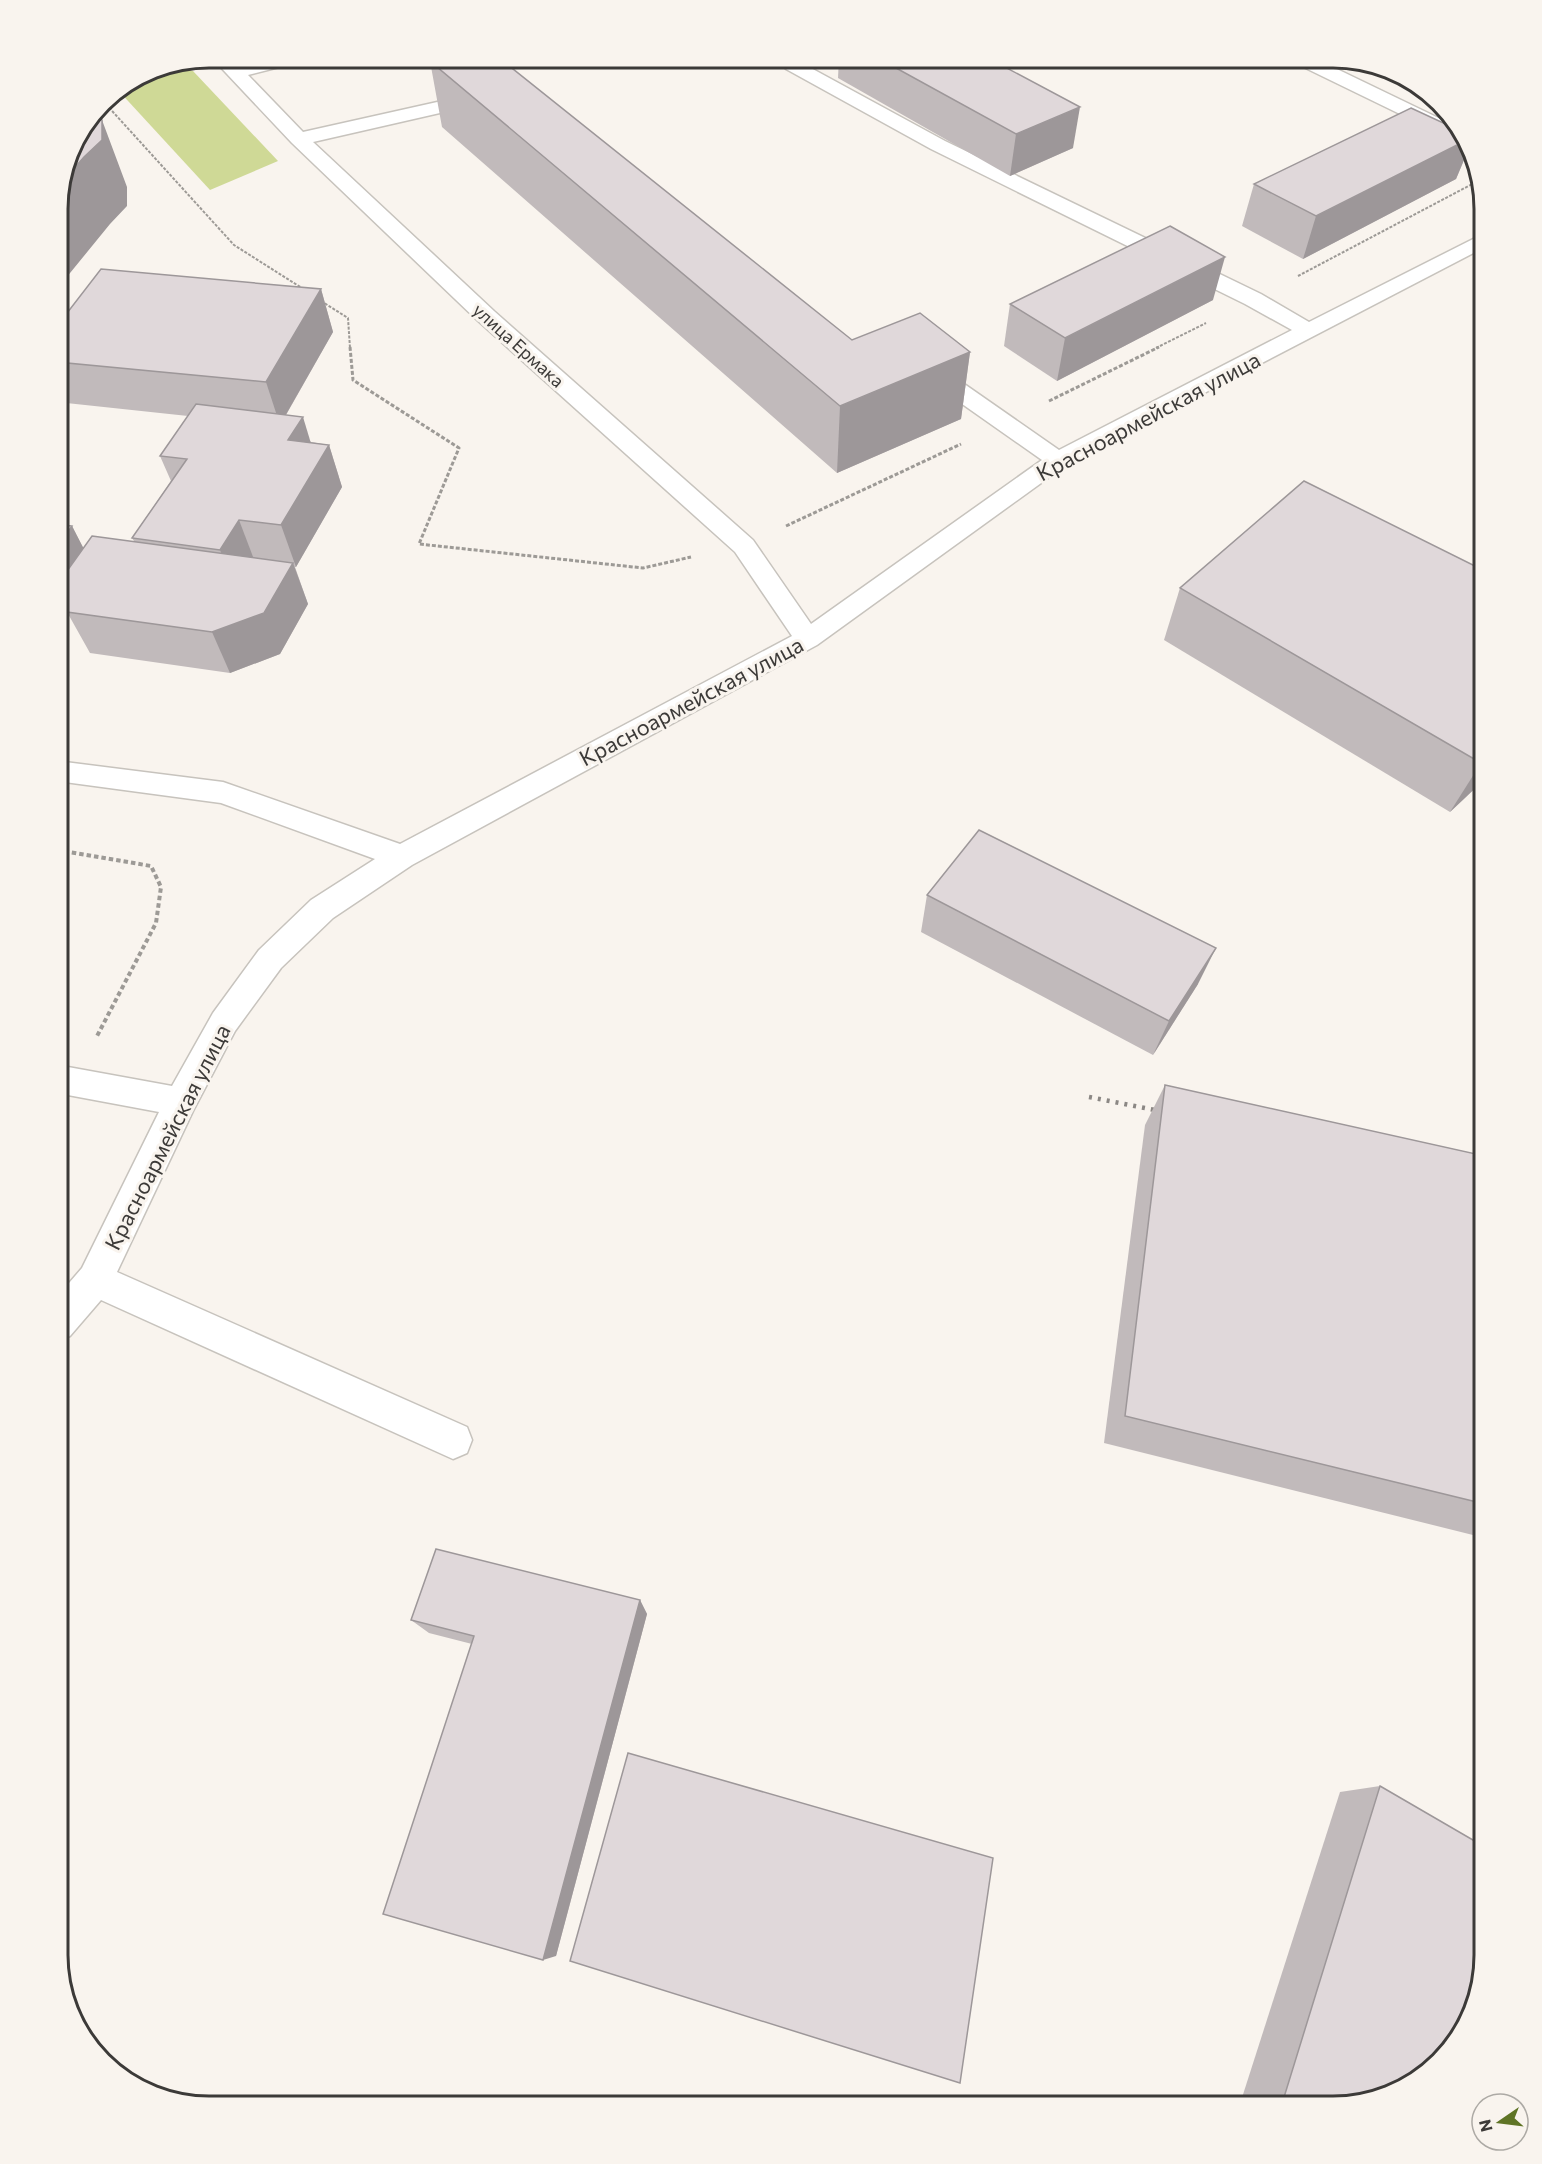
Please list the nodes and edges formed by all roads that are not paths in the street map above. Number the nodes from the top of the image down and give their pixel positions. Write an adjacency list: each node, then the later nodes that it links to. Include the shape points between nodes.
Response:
1 (231, 68): 5 (street, улица Ермака)
2 (255, 68): 5 (street)
3 (797, 68): 10 (street, via 938,145 1253,299)
4 (1320, 68): 7 (street)
5 (236, 73): 8 (street, улица Ермака)
6 (506, 99): 8 (street, via 485,97)
7 (1453, 132)
8 (299, 139): 13 (street, улица Ермака, via 486,316 744,546)
9 (1474, 245): 10 (street, Красноармейская улица)
10 (1308, 330): 12 (street, Красноармейская улица)
11 (912, 358): 12 (street)
12 (1058, 460): 13 (street, Красноармейская улица)
13 (808, 639): 15 (street, Красноармейская улица)
14 (68, 772): 15 (street, via 224,793)
15 (402, 857): 17 (street, Красноармейская улица, via 322,909 270,959 224,1022)
16 (68, 1082): 17 (street)
17 (181, 1102): 18 (street, Красноармейская улица)
18 (95, 1280): 19 (street, Красноармейская улица); 20 (street)
19 (68, 1311)
20 (453, 1440)

